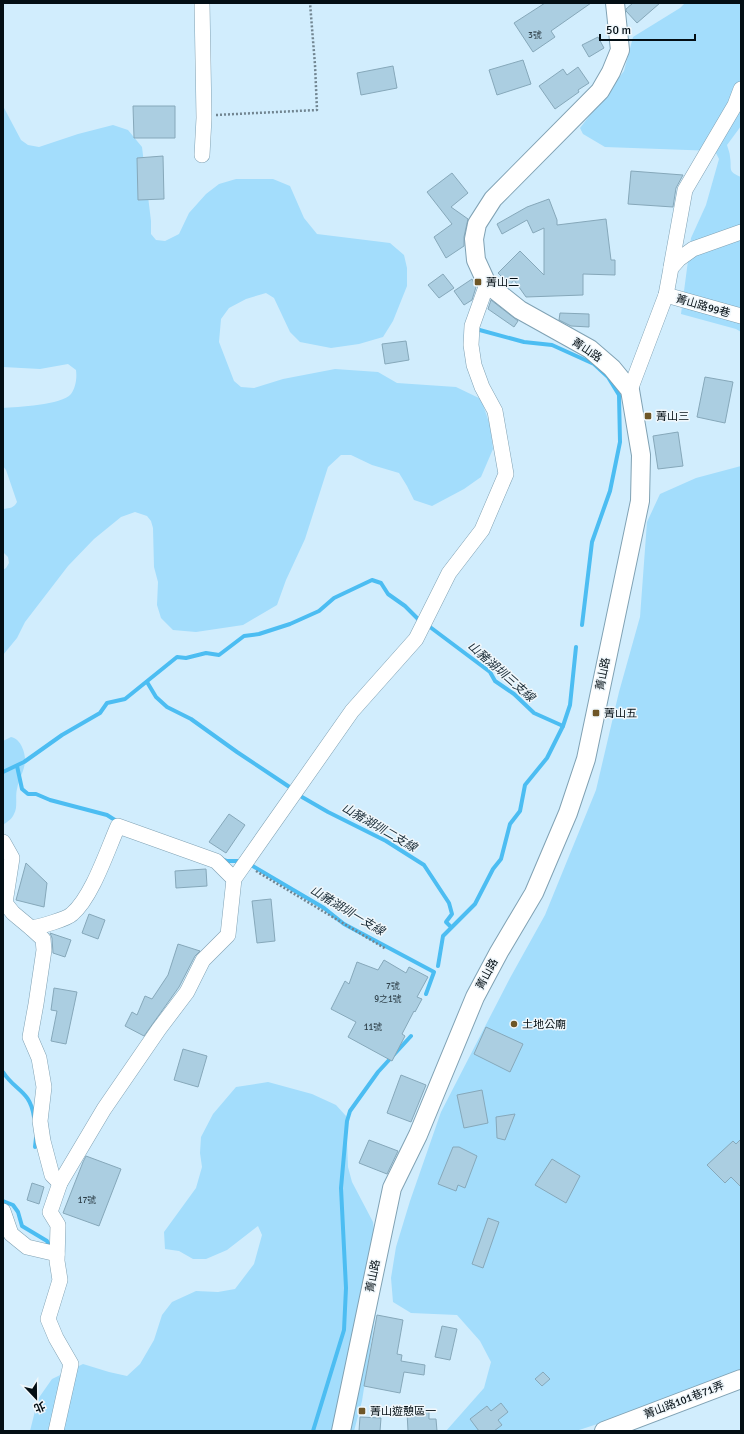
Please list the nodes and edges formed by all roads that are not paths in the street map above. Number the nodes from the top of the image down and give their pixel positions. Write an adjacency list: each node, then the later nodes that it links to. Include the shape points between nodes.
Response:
1 (202, 3): 4 (street)
2 (615, 3): 7 (street, 菁山路, via 620,50 612,72 600,91 493,199 477,224 474,239 476,260)
3 (741, 89): 6 (street, via 735,105 685,190)
4 (202, 155)
5 (741, 232): 6 (street, via 693,249 678,259)
6 (671, 268): 8 (street)
7 (487, 284): 10 (street, 菁山路, via 520,310 590,349 612,368); 12 (street, via 472,326 471,345 474,365 495,411 506,474 482,530 449,573 416,638 352,711)
8 (666, 295): 9 (street, 菁山路99巷); 10 (street)
9 (741, 316)
10 (630, 390): 19 (street, 菁山路, via 641,454 640,501 586,760 568,813 534,893 475,997 418,1136 392,1188)
11 (3, 842): 13 (street, via 12,858 5,903)
12 (234, 879): 13 (street, via 216,861 118,826 88,895 72,915); 14 (street, via 228,935 203,960 187,992 159,1028 104,1109)
13 (31, 928): 14 (street, via 43,939 44,950 30,1037 39,1058 44,1088 40,1121 43,1140 52,1175)
14 (60, 1183): 16 (street, via 50,1212 58,1225)
15 (3, 1211): 16 (street, via 11,1234 27,1247)
16 (57, 1254): 18 (street, via 60,1280 48,1319 71,1364)
17 (741, 1378): 20 (street, 菁山路101巷71弄)
18 (56, 1431)
19 (341, 1431)
20 (604, 1431)

